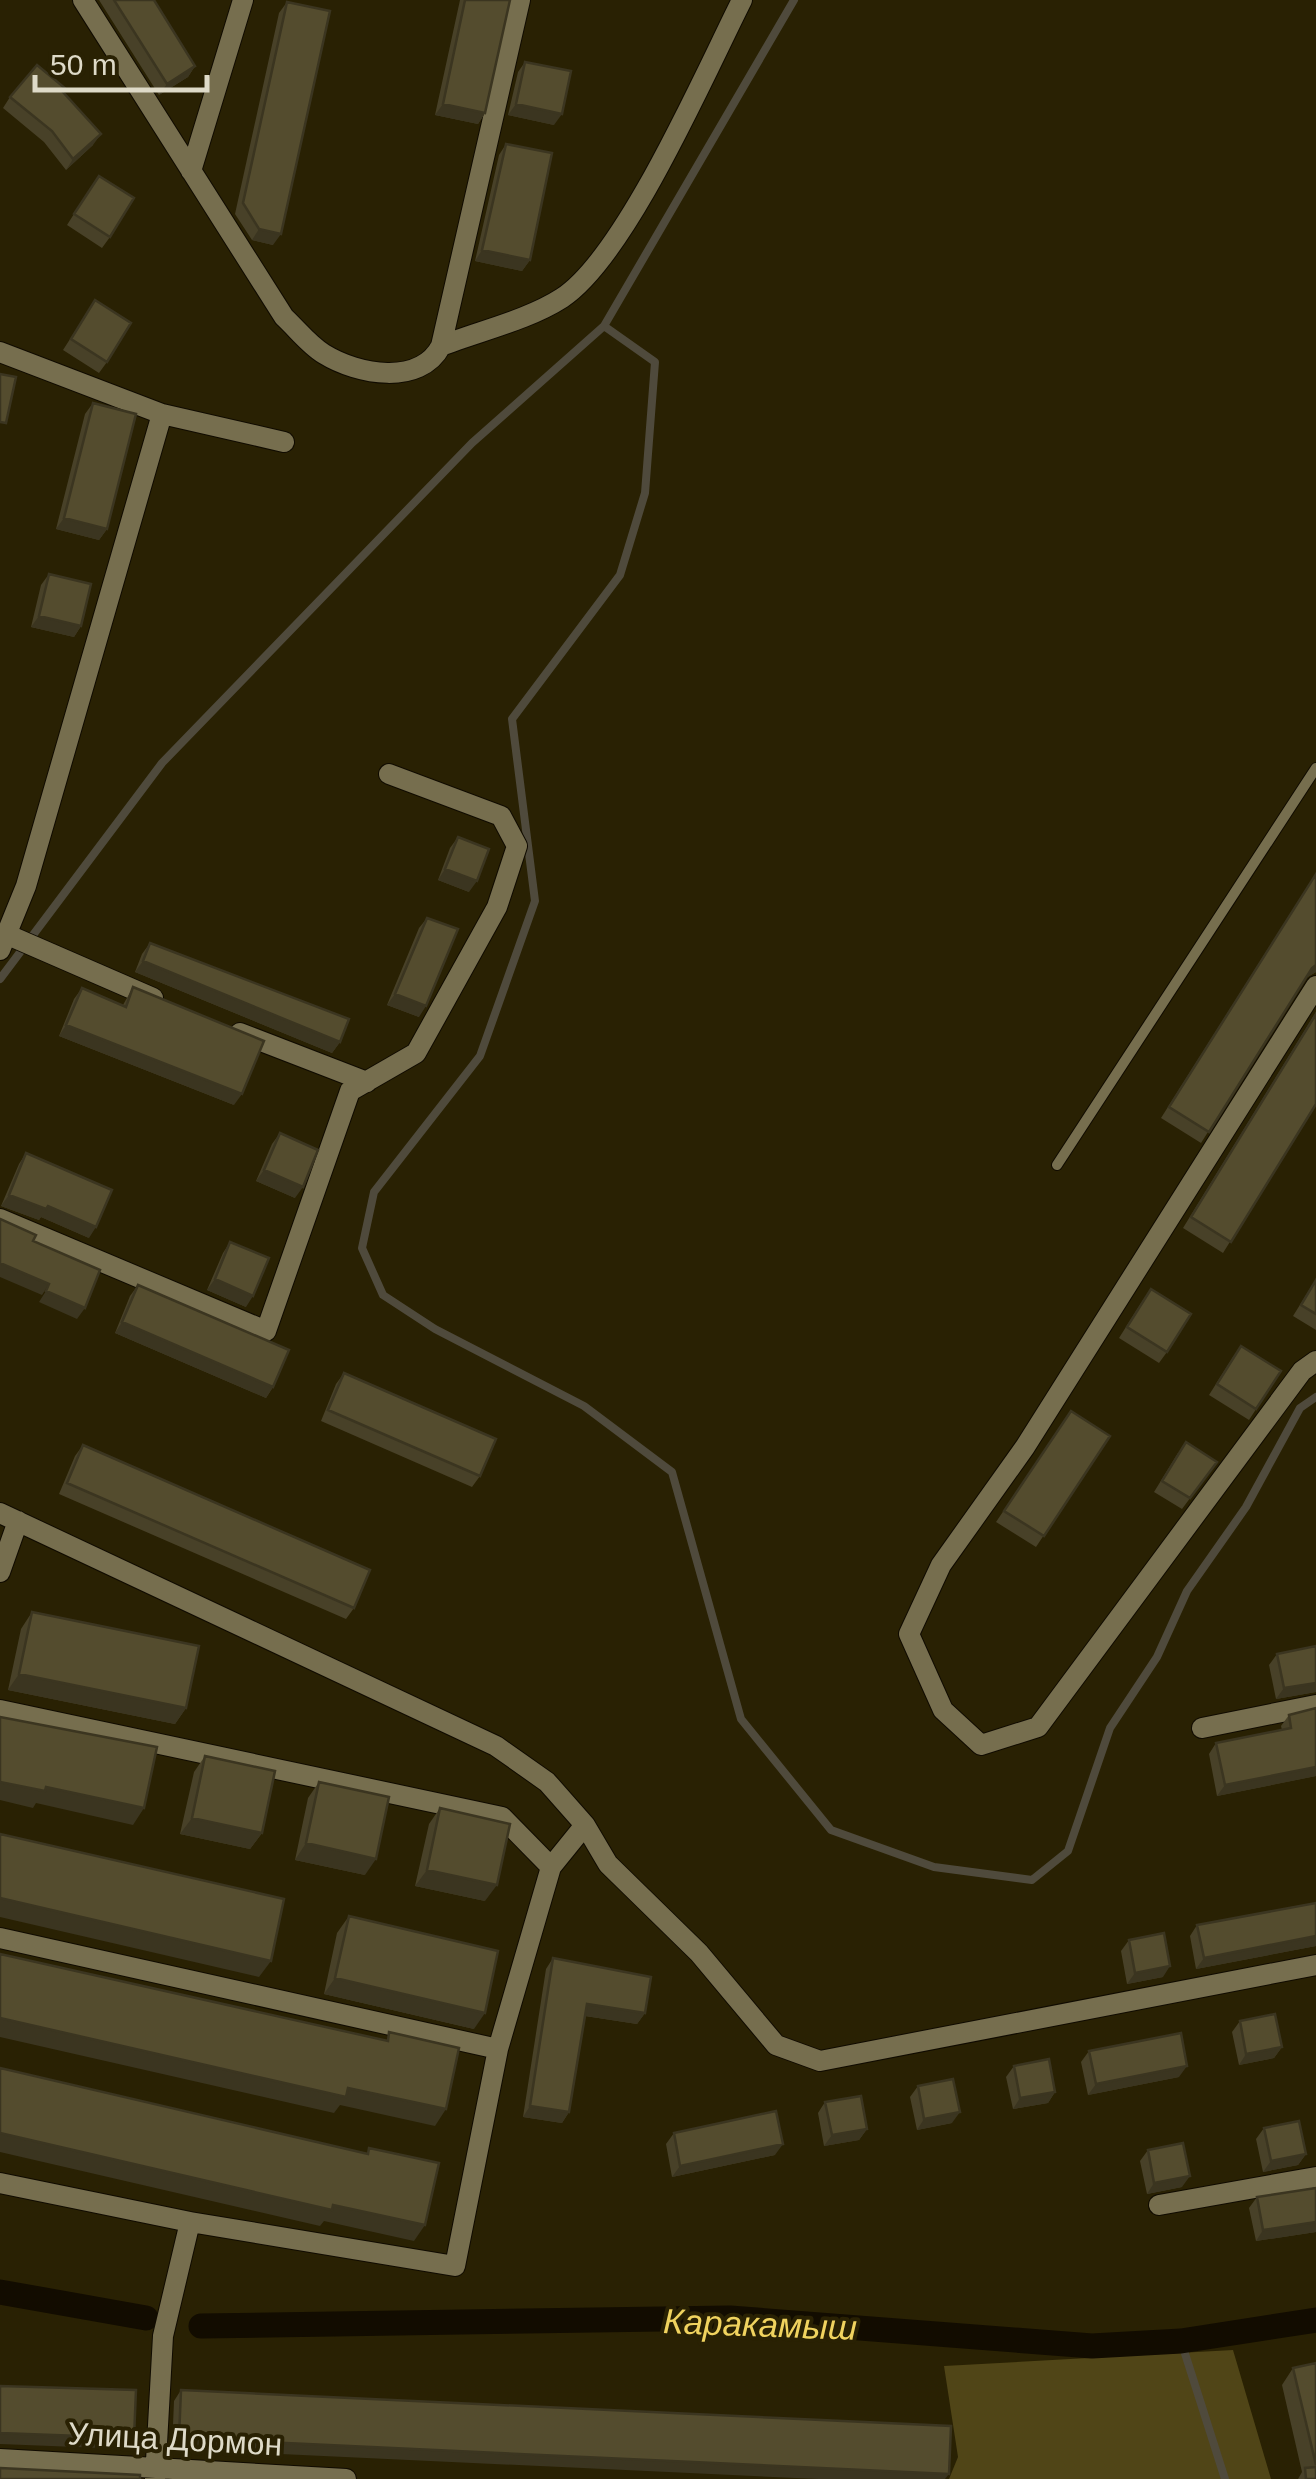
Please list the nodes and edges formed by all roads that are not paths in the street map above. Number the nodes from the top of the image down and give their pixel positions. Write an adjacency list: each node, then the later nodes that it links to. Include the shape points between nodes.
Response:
1 (83, 0): 5 (street)
2 (243, 0): 5 (street)
3 (520, 0): 6 (street)
4 (742, 0): 6 (street, via 648,185 583,282 558,301)
5 (191, 171): 6 (street, via 284,317 322,353 363,372 414,370 433,362)
6 (441, 346)
7 (0, 352): 8 (street)
8 (162, 414): 9 (street); 12 (street)
9 (284, 442)
10 (1316, 768): 17 (lane)
11 (389, 774): 16 (street, via 501,816 517,846 497,907 416,1053)
12 (4, 942): 14 (street)
13 (1316, 986): 19 (street, via 1025,1447 941,1565 910,1634 943,1710 981,1746 1038,1727)
14 (170, 1005)
15 (225, 1027): 16 (street)
16 (366, 1082): 18 (street, via 350,1091 266,1331)
17 (1056, 1165)
18 (0, 1219)
19 (1316, 1361)
20 (9, 1517): 21 (street); 25 (street, via 496,1746 547,1782)
21 (0, 1572)
22 (1316, 1705): 24 (street)
23 (0, 1710): 26 (street, via 502,1817)
24 (1202, 1728)
25 (585, 1824): 26 (street); 28 (street, via 608,1864 699,1953 776,2045 820,2061)
26 (551, 1867): 29 (street)
27 (0, 1938): 29 (street)
28 (1316, 1965)
29 (498, 2049): 33 (street, via 454,2266)
30 (1316, 2178): 32 (street)
31 (0, 2182): 33 (street)
32 (1158, 2205)
33 (190, 2222): 35 (street, via 163,2336)
34 (0, 2459): 35 (street, Улица Дормон)
35 (155, 2474): 36 (street, Улица Дормон)
36 (346, 2479)

